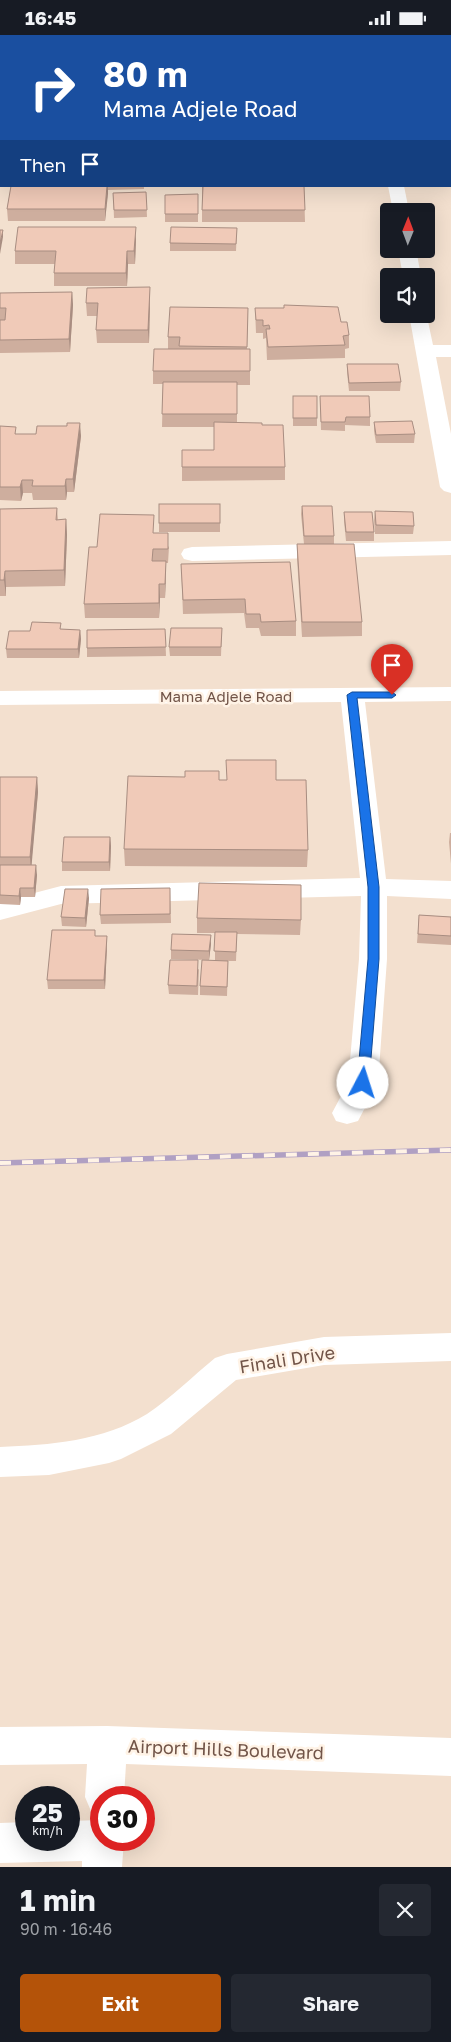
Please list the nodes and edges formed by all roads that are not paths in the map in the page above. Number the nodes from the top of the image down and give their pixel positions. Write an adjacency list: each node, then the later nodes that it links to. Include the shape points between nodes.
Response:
1 (396, 187): 2 (street)
2 (399, 203)
3 (420, 323): 4 (street)
4 (425, 351): 5 (street); 6 (street)
5 (451, 351)
6 (451, 487)
7 (451, 548): 8 (street)
8 (192, 554)
9 (451, 694): 10 (street, Mama Adjele Road)
10 (352, 695): 11 (street, Mama Adjele Road); 12 (street)
11 (0, 698)
12 (374, 887): 13 (street); 14 (street, via 60,895); 15 (street, via 373,959 363,1083)
13 (451, 890)
14 (0, 911)
15 (347, 1113)
16 (451, 1347): 17 (street, Finali Drive, via 324,1351 227,1368 159,1424 109,1448 49,1460)
17 (0, 1462)
18 (107, 1745): 19 (street, Airport Hills Boulevard); 20 (street, Airport Hills Boulevard); 21 (street)
19 (0, 1746)
20 (451, 1757)
21 (105, 1786)
22 (90, 1840): 23 (street)
23 (0, 1843)
24 (103, 1851): 25 (street)
25 (102, 1867)

